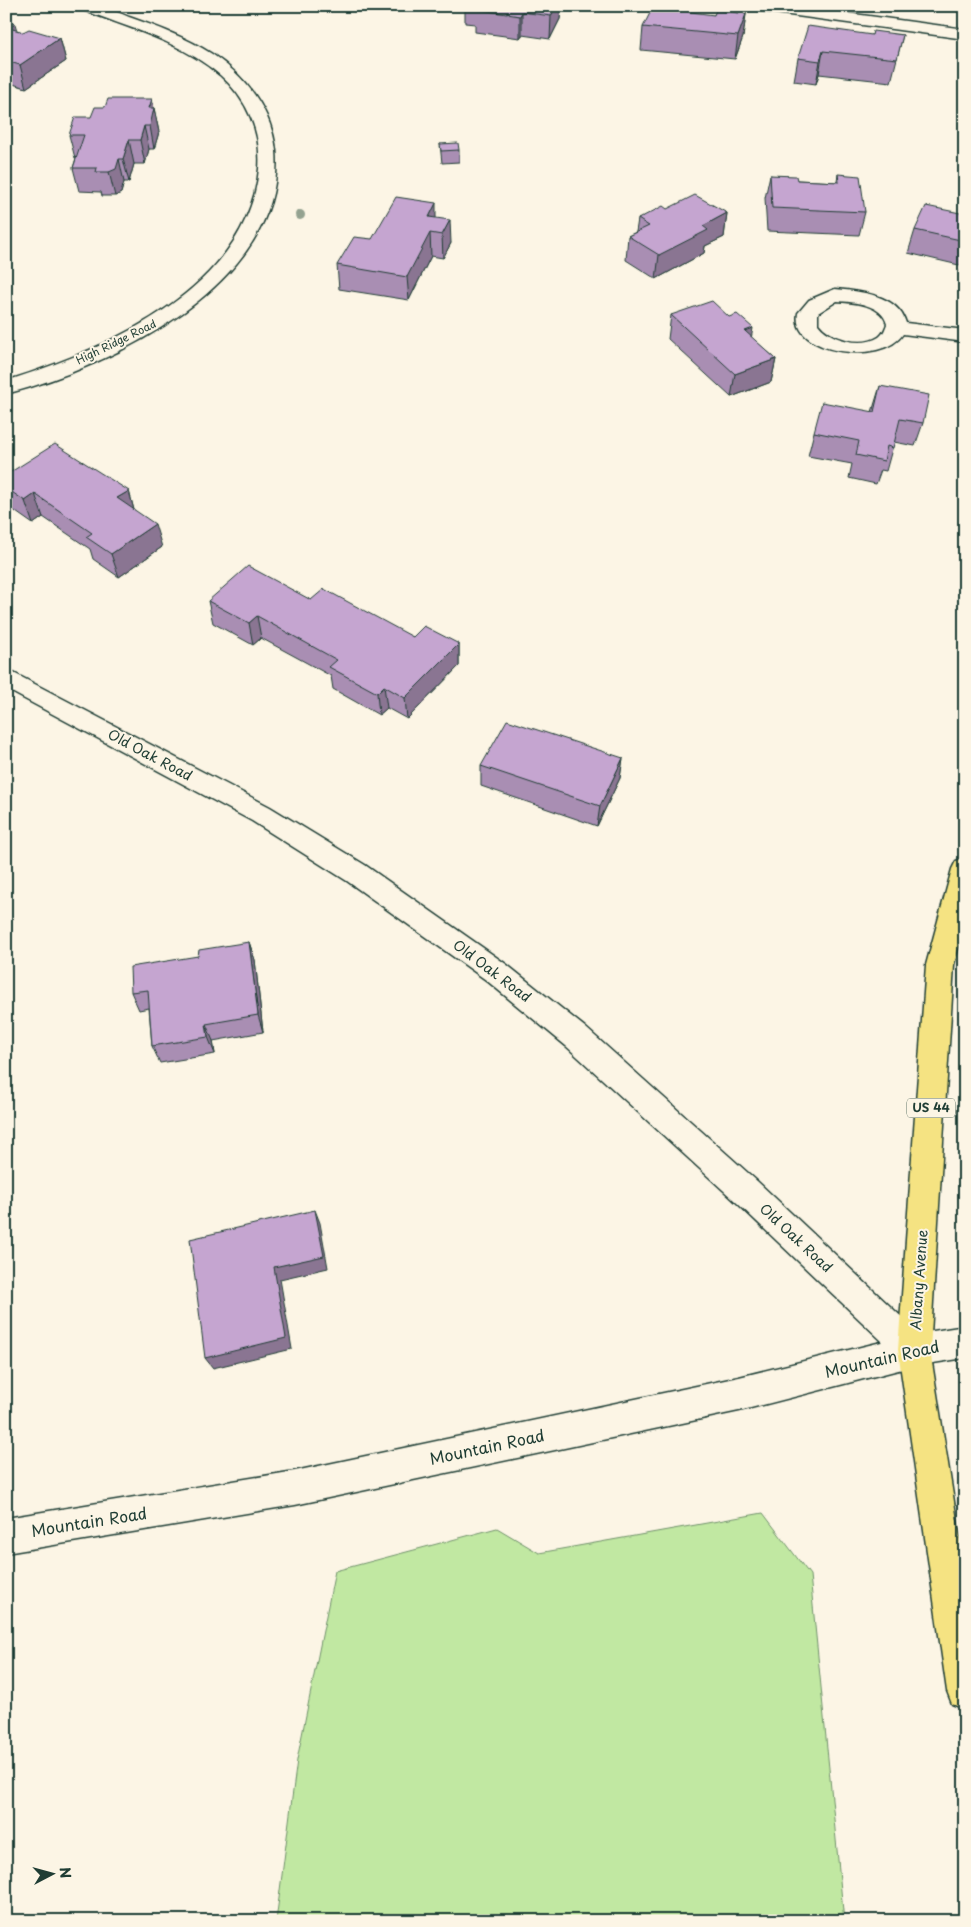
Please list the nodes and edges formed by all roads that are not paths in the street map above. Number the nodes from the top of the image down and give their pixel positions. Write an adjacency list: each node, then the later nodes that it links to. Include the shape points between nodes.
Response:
1 (85, 6): 6 (street, High Ridge Road, via 187,46 232,78 257,108 263,123 268,148 268,178 240,247 204,286 139,334 82,360)
2 (760, 6): 3 (street)
3 (965, 34)
4 (896, 327): 5 (street)
5 (965, 336)
6 (6, 388)
7 (6, 678): 10 (street, Old Oak Road, via 261,814 356,873 496,972 576,1037 746,1191)
8 (965, 868): 10 (highway, Albany Avenue / US 44, via 940,965)
9 (965, 1342): 10 (street, Mountain Road)
10 (914, 1350): 11 (street, Mountain Road, via 738,1394 295,1488); 12 (highway, Albany Avenue / US 44)
11 (6, 1536)
12 (965, 1691)

